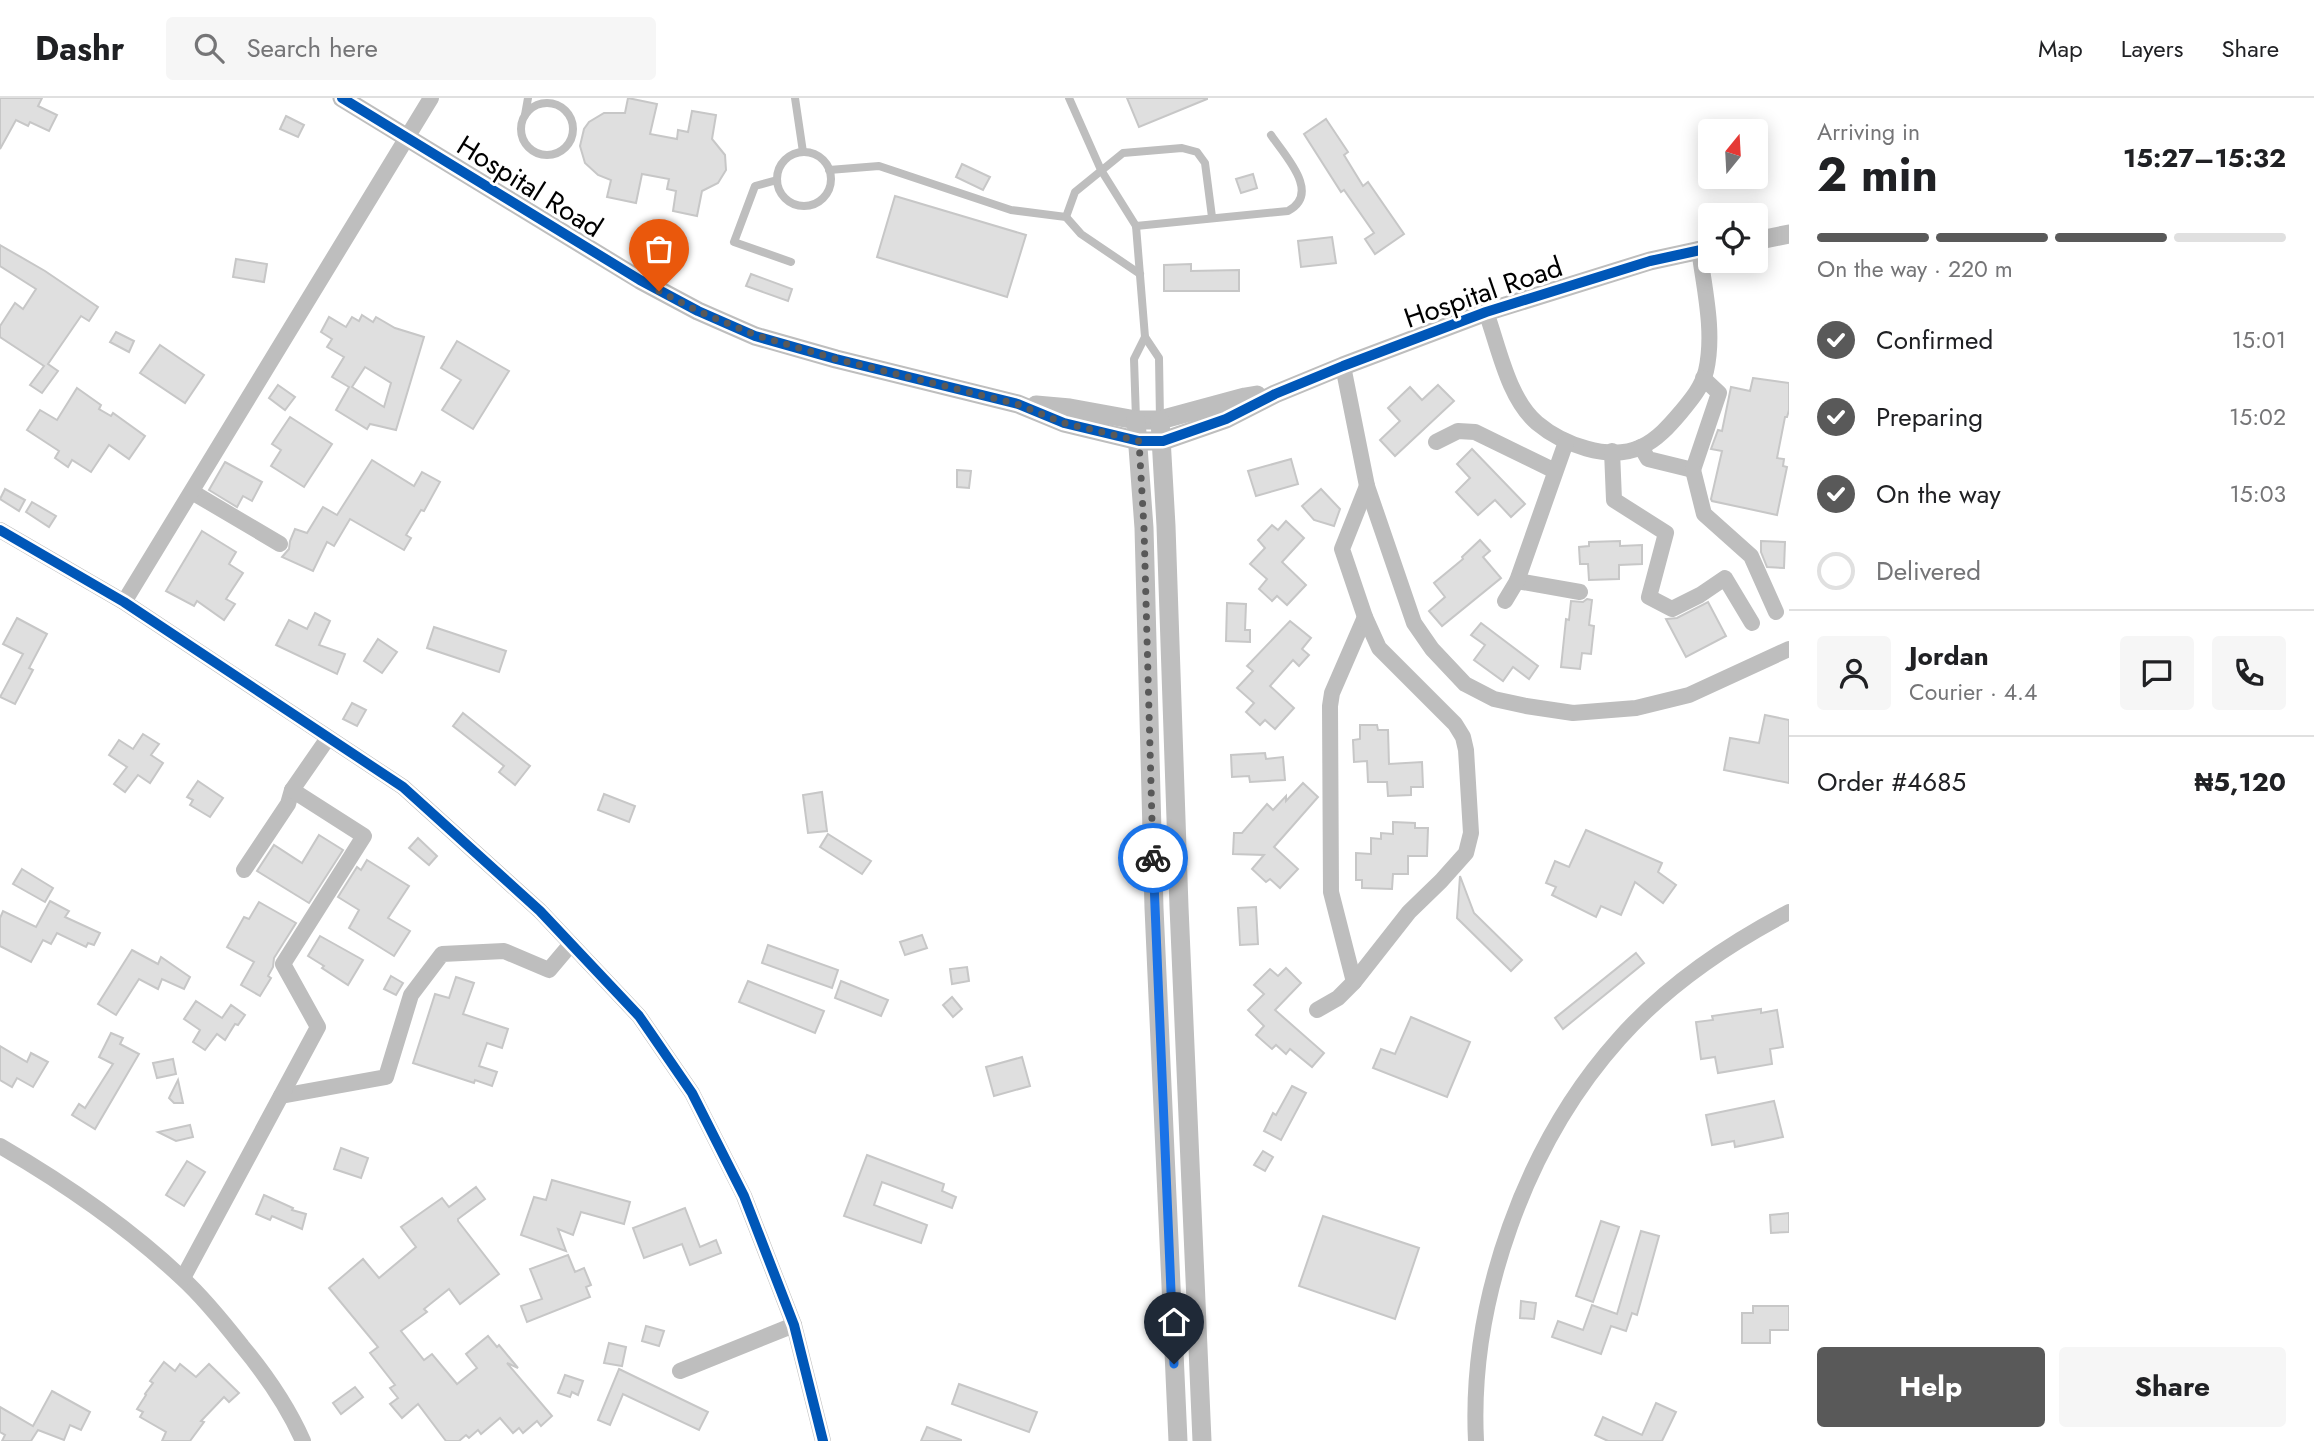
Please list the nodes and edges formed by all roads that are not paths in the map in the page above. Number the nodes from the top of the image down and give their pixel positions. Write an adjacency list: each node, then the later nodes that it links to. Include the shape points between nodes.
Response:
1 (342, 98): 8 (street, Hospital Road)
2 (432, 98): 8 (street)
3 (528, 98): 6 (lane)
4 (795, 98): 9 (lane)
5 (1069, 98): 11 (lane)
6 (525, 115): 6 (lane, via 521,132 529,148 545,155 568,144 572,126 565,111 539,104)
7 (1271, 135): 14 (lane, via 1301,181 1303,194 1297,204 1288,211)
8 (408, 138): 27 (street, Hospital Road, via 698,311 755,335 836,359); 39 (street)
9 (803, 152): 10 (lane, via 819,157); 12 (lane, via 787,158)
10 (829, 170): 12 (lane, via 826,195 805,206 782,196); 13 (lane, via 879,166 1011,210)
11 (1101, 170): 13 (lane, via 1075,192); 14 (lane, via 1123,153 1192,150 1205,163); 15 (lane)
12 (777, 180): 19 (lane, via 755,186 734,242)
13 (1066, 217): 21 (lane, via 1080,234)
14 (1212, 217): 15 (lane)
15 (1136, 226): 21 (lane)
16 (1789, 234): 17 (street)
17 (1768, 238)
18 (1698, 249): 22 (street, Hospital Road)
19 (791, 262)
20 (1705, 273): 25 (street, via 1709,353)
21 (1140, 274): 23 (lane)
22 (1486, 312): 24 (street, Hospital Road); 33 (street, via 1516,398 1536,422)
23 (1145, 337): 28 (lane, via 1159,358); 29 (lane, via 1134,359)
24 (1343, 366): 26 (street, Hospital Road); 38 (street)
25 (1703, 378): 34 (street, via 1694,397 1668,428); 36 (street, via 1719,393)
26 (1275, 394): 28 (street, via 1245,397); 31 (street, via 1226,419)
27 (1017, 404): 29 (street); 30 (street, via 1064,423)
28 (1160, 420): 29 (street); 31 (street)
29 (1136, 421): 30 (street)
30 (1139, 441): 31 (street); 41 (street)
31 (1163, 441): 40 (street)
32 (1436, 442): 37 (street, via 1458,431 1475,432)
33 (1566, 442): 35 (street); 37 (street)
34 (1642, 447): 35 (street); 36 (street, via 1648,460)
35 (1612, 452): 50 (street, via 1614,500 1666,533 1649,597 1672,609 1725,578)
36 (1692, 470): 48 (street, via 1704,514 1751,556)
37 (1555, 471): 44 (street)
38 (1367, 486): 49 (street, via 1342,549); 51 (street, via 1414,623 1465,684 1494,699 1573,713 1636,709 1689,695)
39 (192, 492): 43 (street); 47 (street)
40 (1166, 526): 41 (street); 55 (street)
41 (1144, 528): 56 (street)
42 (0, 530): 47 (street)
43 (280, 544)
44 (1517, 581): 45 (street); 46 (street)
45 (1580, 592)
46 (1505, 601)
47 (124, 602): 52 (street)
48 (1776, 612)
49 (1365, 617): 59 (street, via 1330,706 1331,892); 59 (street, via 1379,648 1463,737 1471,833 1466,853 1409,912)
50 (1752, 623)
51 (1789, 649)
52 (328, 738): 53 (street); 58 (street, via 403,787)
53 (292, 790): 54 (street, via 288,804); 61 (street, via 364,836 283,964 318,1027)
54 (244, 870)
55 (1179, 907): 56 (street); 64 (street)
56 (1154, 908): 65 (street)
57 (1789, 912): 72 (street, via 1707,963 1655,1004 1620,1038 1574,1099 1532,1176 1501,1254 1482,1345)
58 (571, 944): 61 (street, via 548,970 504,951 442,954 411,995 386,1077); 66 (street, via 639,1016 692,1093 744,1196)
59 (1354, 982): 60 (street)
60 (1317, 1010)
61 (281, 1096): 63 (street)
62 (0, 1146): 63 (street, via 77,1195)
63 (183, 1278): 68 (street, via 255,1362)
64 (1195, 1285): 65 (street); 71 (street)
65 (1171, 1286): 70 (street)
66 (794, 1325): 67 (street); 69 (street)
67 (680, 1371)
68 (303, 1441)
69 (823, 1441)
70 (1178, 1441)
71 (1202, 1441)
72 (1476, 1441)

